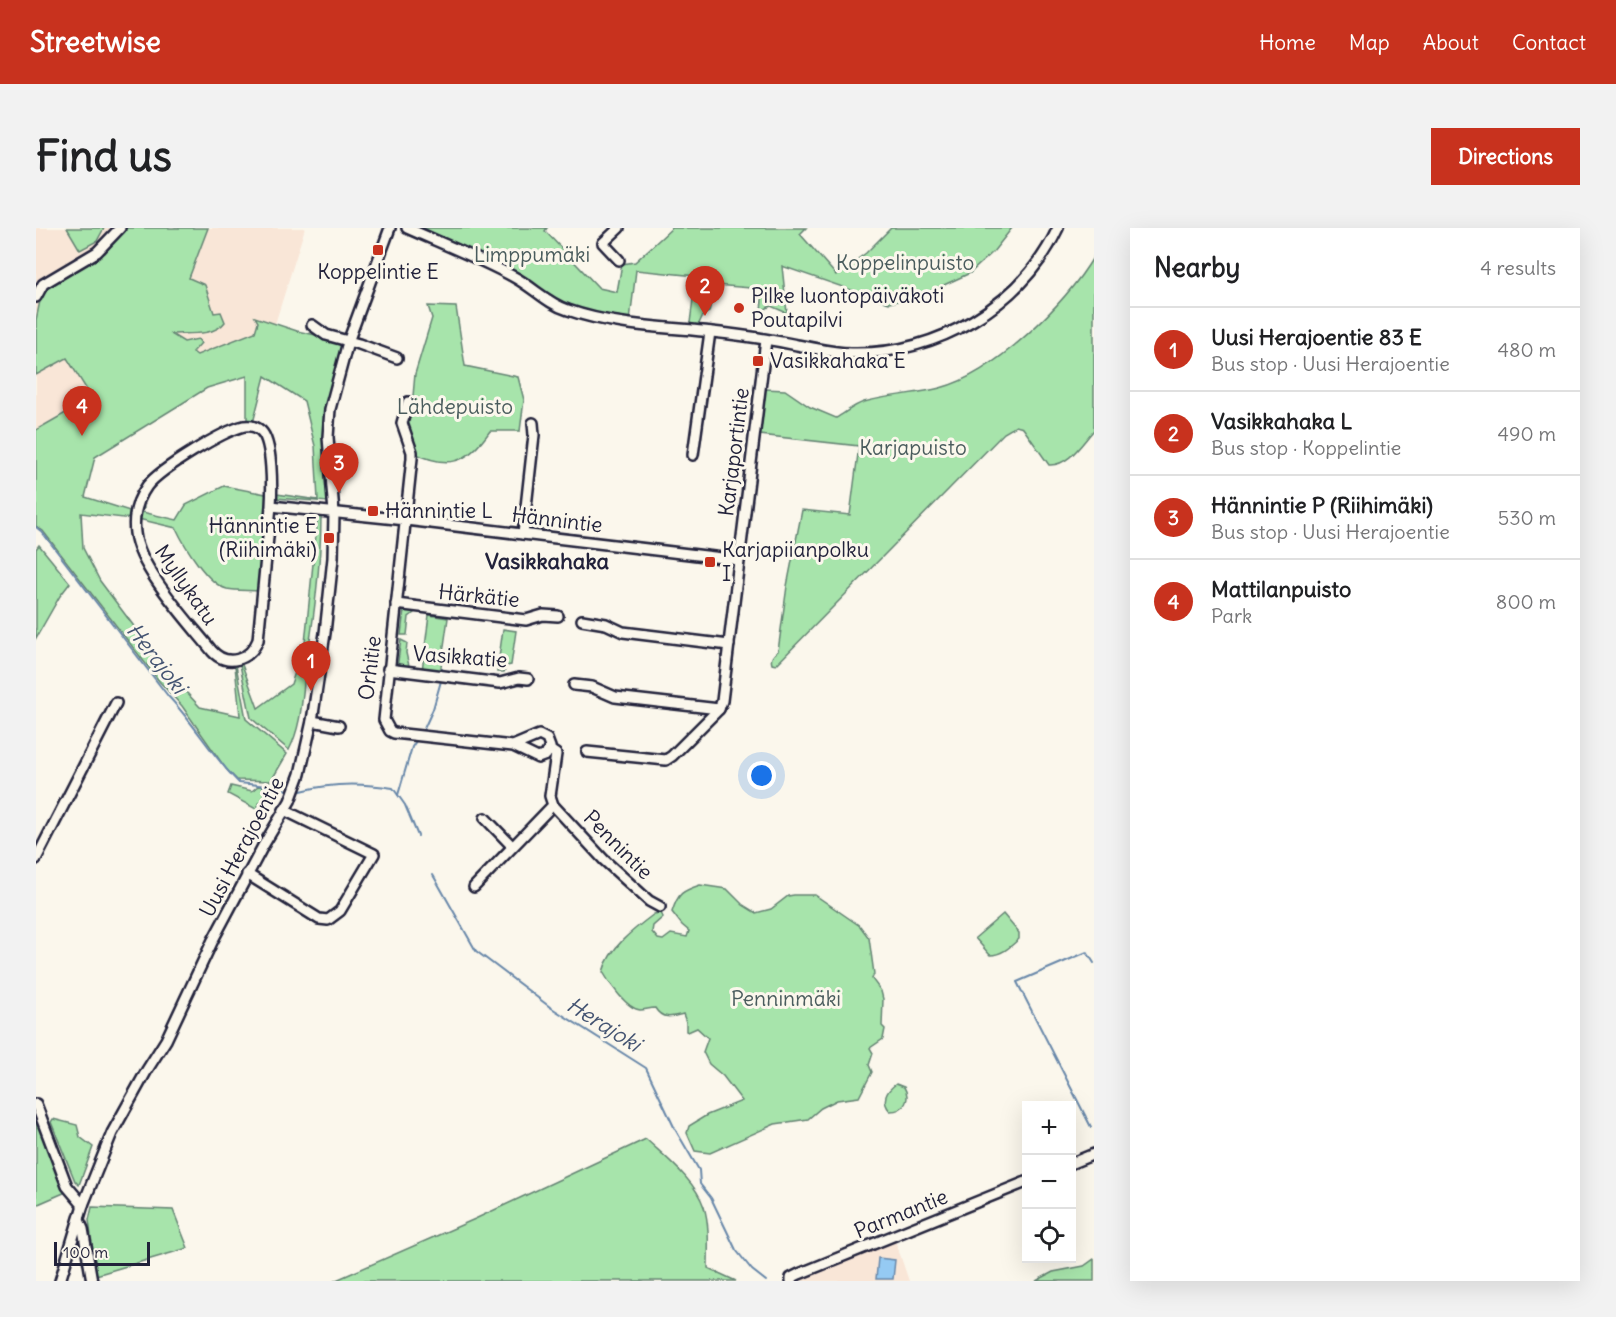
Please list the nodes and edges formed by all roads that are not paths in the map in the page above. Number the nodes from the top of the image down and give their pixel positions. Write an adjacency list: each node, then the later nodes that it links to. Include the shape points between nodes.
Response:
1 (120, 228): 7 (street, via 98,252 43,284)
2 (390, 228): 11 (street, Uusi Herajoentie)
3 (406, 228): 9 (street, via 499,269 565,310 610,320)
4 (619, 228): 6 (street, via 603,243)
5 (1058, 228): 10 (street, via 1015,288 970,322 930,341 851,353)
6 (619, 260)
7 (36, 297)
8 (312, 325): 11 (street, via 326,335)
9 (710, 332): 10 (street); 15 (street)
10 (766, 340): 20 (street, Karjaportintie)
11 (348, 342): 12 (street); 17 (street, Uusi Herajoentie, via 330,410 328,437)
12 (397, 358)
13 (408, 402): 18 (street, Orhitie, via 402,423 412,452)
14 (532, 423): 19 (street)
15 (693, 455)
16 (271, 506): 16 (street, Myllykatu, via 267,441 261,431 247,426 221,436 160,473 142,494 136,509 135,536 144,561 212,651 224,660 242,658 258,640); 17 (street)
17 (334, 513): 18 (street, Hännintie); 30 (street, Uusi Herajoentie, via 326,625)
18 (406, 520): 19 (street, Hännintie); 21 (street, Orhitie)
19 (523, 534): 20 (street, Hännintie)
20 (739, 560): 24 (street, Karjaportintie)
21 (396, 604): 22 (street, Härkätie, via 526,620); 25 (street, Orhitie)
22 (558, 616)
23 (582, 620): 24 (street, via 623,632)
24 (729, 645): 29 (street, Karjaportintie)
25 (388, 669): 26 (street, Vasikkatie, via 500,683); 32 (street, Orhitie, via 383,716 390,731)
26 (528, 680)
27 (574, 685): 29 (street, via 592,687 615,697)
28 (116, 703): 39 (street)
29 (719, 709): 34 (street, via 666,760)
30 (312, 721): 31 (street, Orhitie); 36 (street, Uusi Herajoentie, via 300,774)
31 (339, 726)
32 (513, 746): 33 (street, Orhitie, via 538,758); 33 (street, Orhitie, via 539,735 547,739)
33 (550, 750): 35 (street, via 556,754 550,796)
34 (587, 752)
35 (554, 805): 38 (street); 42 (street, Pennintie, via 604,860)
36 (284, 810): 40 (street, Uusi Herajoentie); 40 (street, via 374,854 340,911 328,920 319,919)
37 (485, 818): 38 (street)
38 (512, 846): 41 (street)
39 (36, 859)
40 (247, 874): 47 (street, Uusi Herajoentie, via 166,1040 112,1133)
41 (474, 887)
42 (660, 907)
43 (36, 1104): 47 (street, via 67,1186)
44 (1094, 1154): 45 (street)
45 (1076, 1161)
46 (1022, 1184): 51 (street, Parmantie)
47 (83, 1205): 48 (street, Uusi Herajoentie)
48 (79, 1220): 49 (street, Uusi Herajoentie); 50 (street)
49 (60, 1281)
50 (92, 1281)
51 (790, 1281)

